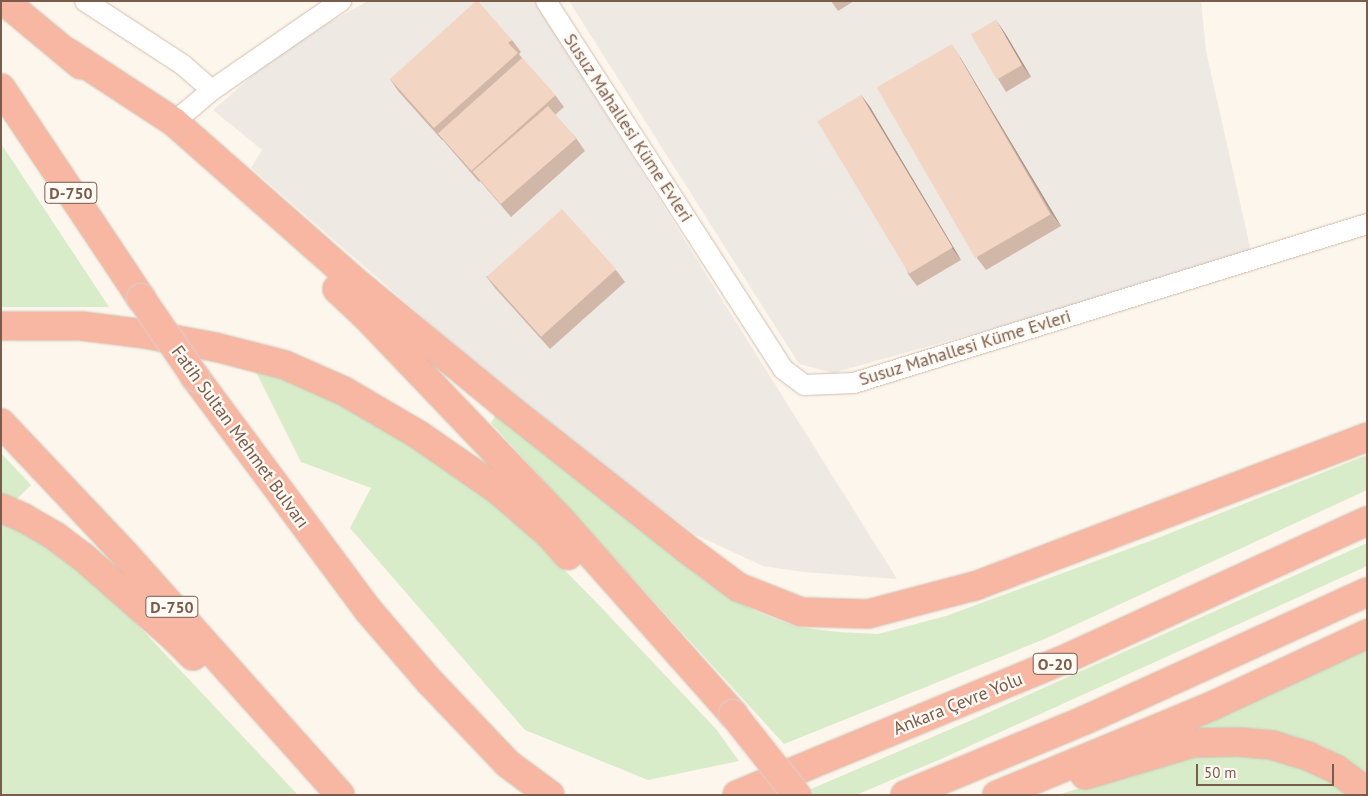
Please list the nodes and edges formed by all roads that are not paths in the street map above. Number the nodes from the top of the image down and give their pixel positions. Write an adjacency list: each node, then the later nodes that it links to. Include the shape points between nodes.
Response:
1 (4, 1): 5 (highway)
2 (85, 1): 7 (street, via 184,65)
3 (341, 1): 7 (street)
4 (546, 1): 9 (street, Susuz Mahallesi Küme Evleri, via 783,369 804,385 854,383)
5 (67, 52): 8 (highway); 17 (highway, via 364,314 559,518)
6 (1, 88): 21 (highway, Fatih Sultan Mehmet Bulvarı / D-750, bridge, via 195,376 368,610 430,682 508,764)
7 (212, 90): 8 (street)
8 (174, 122): 12 (highway, via 358,284 683,546 738,586 801,612 868,614 975,586)
9 (1367, 224)
10 (1, 326): 17 (highway, via 81,326 215,347 285,365 344,391 419,435 498,490 548,533)
11 (1, 423): 20 (highway, D-750, via 124,553)
12 (1367, 438)
13 (1, 508): 19 (highway, via 56,536 82,556 174,637)
14 (1367, 521): 22 (highway, Ankara Çevre Yolu / O-20, via 1061,661)
15 (1367, 592): 25 (highway, via 1083,721)
16 (1367, 634): 26 (highway, via 1214,705)
17 (728, 719): 23 (highway); 24 (highway, bridge)
18 (1367, 792): 27 (highway, via 1336,769 1308,756 1272,745 1238,742 1193,743 1133,759)
19 (331, 795)
20 (340, 795)
21 (550, 795)
22 (737, 795)
23 (793, 795)
24 (797, 795)
25 (905, 795)
26 (997, 795)
27 (1027, 795)

